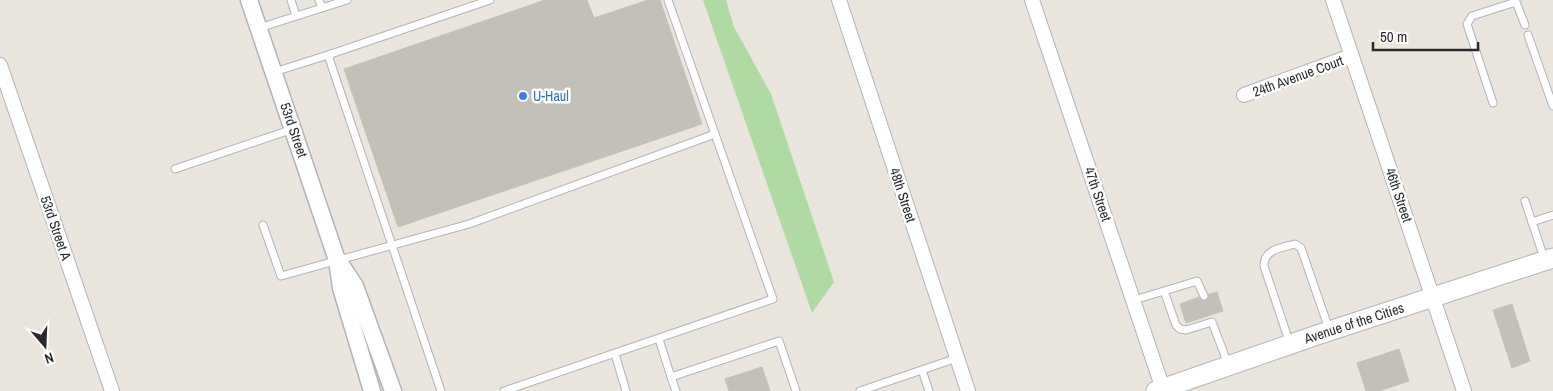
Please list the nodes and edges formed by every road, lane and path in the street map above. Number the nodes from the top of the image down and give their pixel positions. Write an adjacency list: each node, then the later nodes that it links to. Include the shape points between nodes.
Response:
1 (249, 0): 13 (street, 53rd Street)
2 (291, 0): 11 (lane)
3 (319, 0): 10 (lane)
4 (347, 0): 10 (lane)
5 (490, 0): 15 (lane)
6 (668, 0): 23 (lane)
7 (839, 0): 40 (street, 48th Street)
8 (1032, 0): 35 (street, 47th Street)
9 (1333, 0): 16 (street, 46th Street)
10 (322, 8): 11 (lane)
11 (296, 16): 13 (lane)
12 (1525, 25): 20 (lane, via 1516,2 1468,20)
13 (259, 28): 18 (street, 53rd Street)
14 (1528, 35): 21 (lane)
15 (328, 55): 18 (lane); 29 (lane)
16 (1351, 56): 19 (street, 24th Avenue Court); 34 (street, 46th Street)
17 (0, 65): 45 (street, 53rd Street A)
18 (274, 72): 22 (street, 53rd Street)
19 (1244, 96)
20 (1493, 103)
21 (1553, 106)
22 (294, 129): 24 (lane); 30 (street, 53rd Street)
23 (716, 134): 29 (lane, via 469,224); 37 (lane, via 773,299)
24 (175, 169)
25 (1525, 201): 27 (lane)
26 (1553, 215): 27 (lane)
27 (1532, 222): 31 (lane)
28 (264, 224): 30 (lane, via 280,276)
29 (391, 246): 30 (lane); 48 (lane)
30 (337, 260): 46 (street, 53rd Street, via 341,288); 47 (street, 53rd Street, via 355,286)
31 (1549, 260): 34 (main road, Avenue of the Cities)
32 (1164, 291): 33 (lane, via 1193,281 1199,284); 35 (lane); 41 (lane, via 1180,329 1186,330 1211,318)
33 (1204, 296)
34 (1433, 297): 36 (main road, Avenue of the Cities); 56 (street, 46th Street)
35 (1134, 300): 44 (street, 47th Street)
36 (1330, 331): 38 (main road, Avenue of the Cities); 38 (lane, via 1302,248 1295,244 1268,252 1264,266)
37 (659, 339): 39 (lane); 43 (lane)
38 (1290, 344): 41 (main road, Avenue of the Cities)
39 (615, 354): 49 (lane); 50 (lane)
40 (957, 358): 42 (lane); 55 (street, 48th Street)
41 (1228, 366): 44 (main road, Avenue of the Cities)
42 (922, 370): 53 (lane); 54 (lane)
43 (671, 377): 51 (lane); 52 (lane, via 779,341)
44 (1160, 390)
45 (112, 391)
46 (372, 391)
47 (393, 391)
48 (441, 391)
49 (504, 391)
50 (626, 391)
51 (676, 391)
52 (796, 391)
53 (860, 391)
54 (929, 391)
55 (968, 391)
56 (1464, 391)

